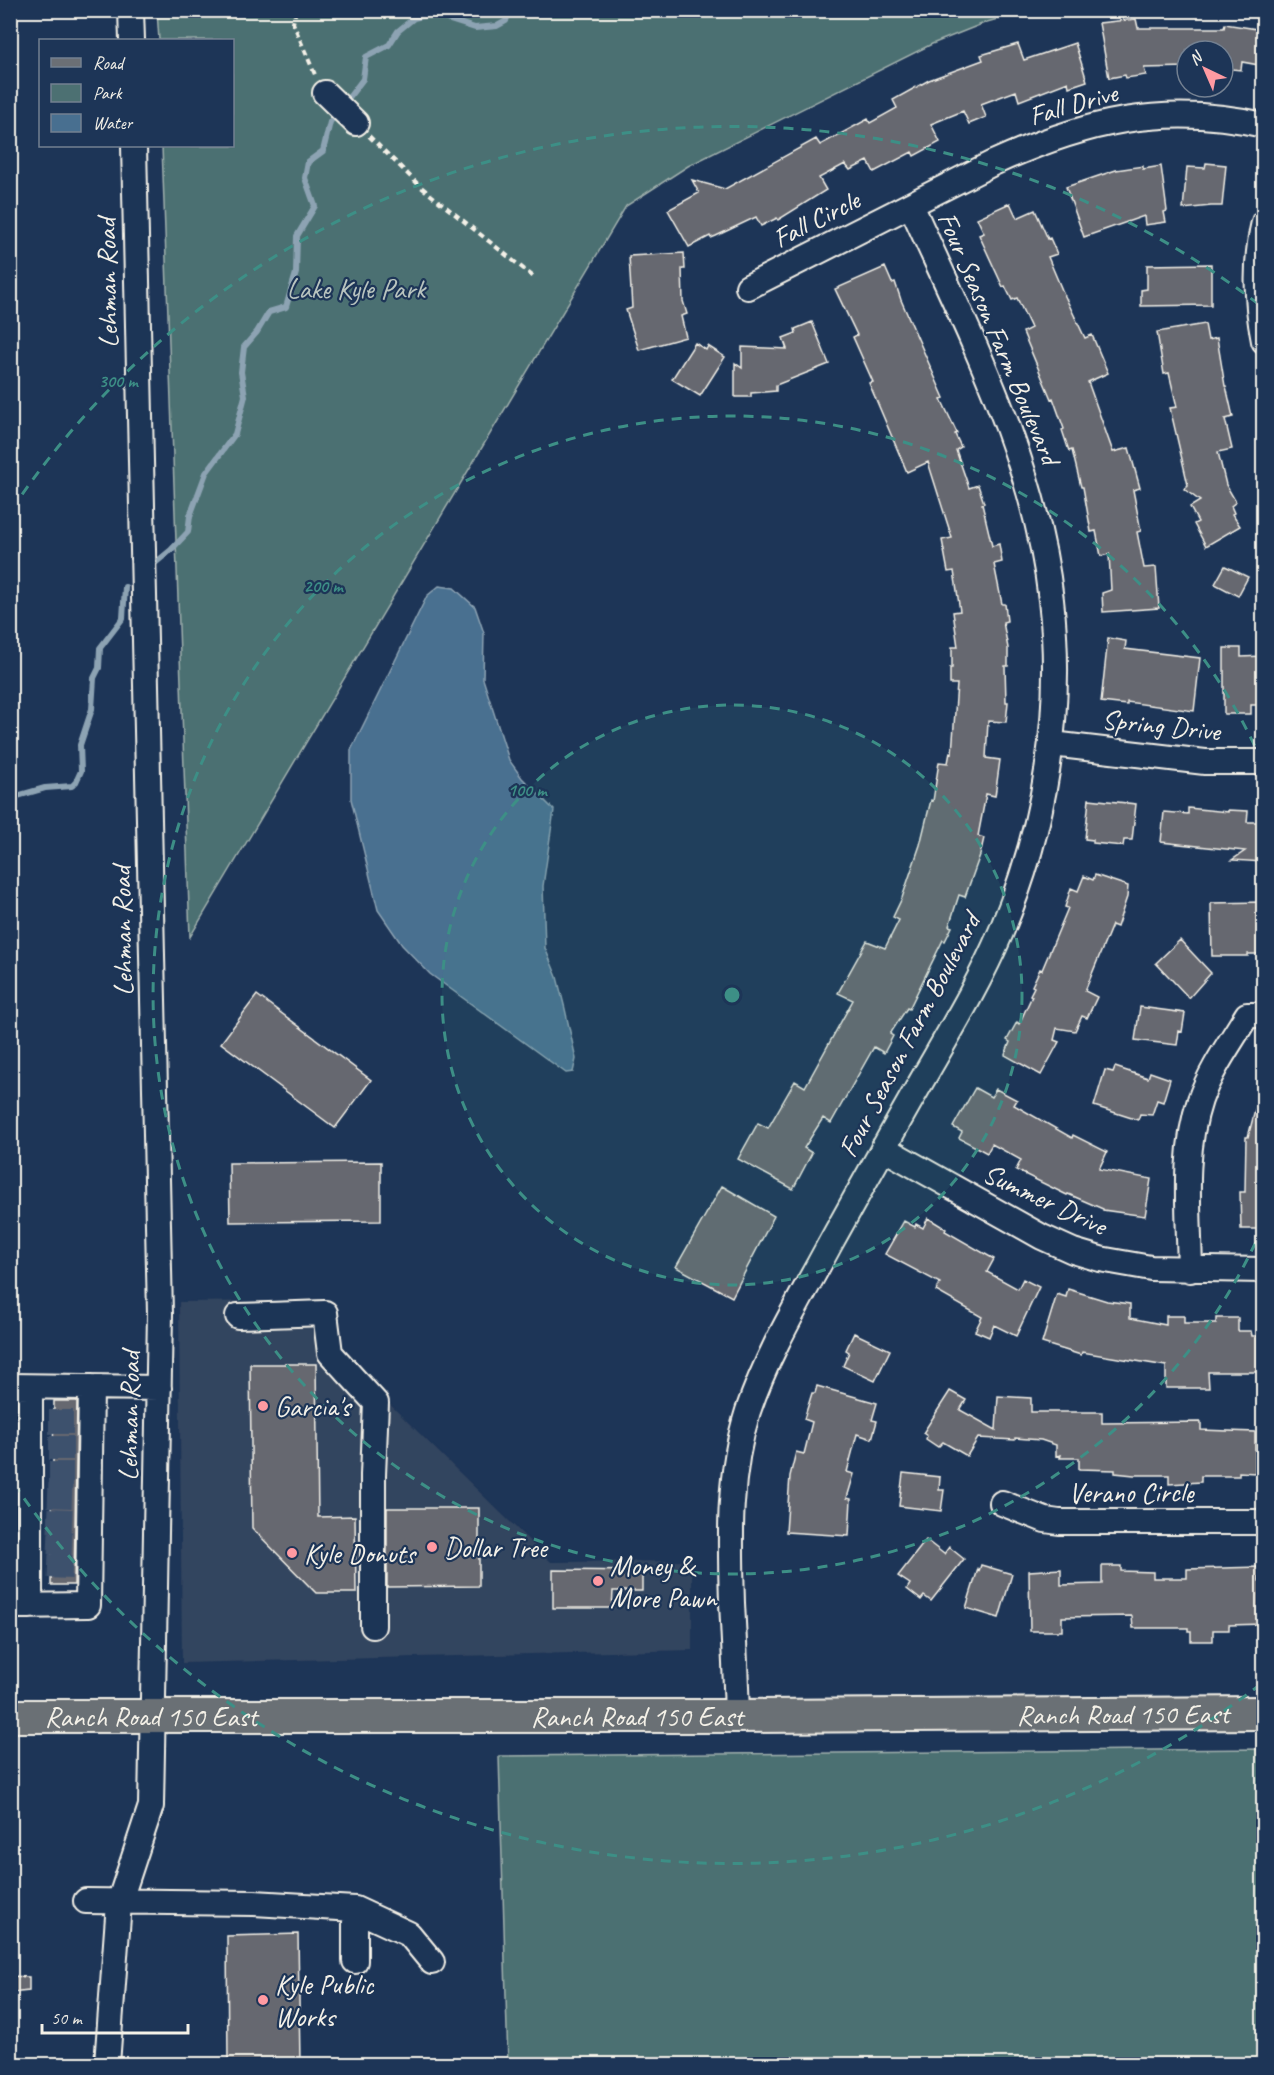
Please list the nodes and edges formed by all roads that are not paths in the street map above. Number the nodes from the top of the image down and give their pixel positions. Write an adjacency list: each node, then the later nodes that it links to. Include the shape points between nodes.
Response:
1 (131, 10): 2 (street)
2 (132, 39)
3 (325, 93): 4 (street)
4 (356, 123)
5 (1263, 124): 7 (street, Fall Drive, via 1178,114 1086,127 1023,150)
6 (134, 147): 20 (street, Lehman Road)
7 (911, 205): 9 (street, Fall Circle); 11 (street, Four Season Farm Boulevard, via 1007,421 1033,506 1051,600 1055,685)
8 (1263, 222): 10 (street, via 1257,284)
9 (748, 287)
10 (1263, 341)
11 (1052, 744): 12 (street, Spring Drive, via 1204,762); 14 (street, Four Season Farm Boulevard, via 1033,837 1002,929 966,1003)
12 (1263, 762)
13 (1263, 1015): 15 (street, via 1247,1015 1215,1068 1193,1124 1188,1179)
14 (883, 1148): 15 (street, Summer Drive, via 1011,1221 1073,1251 1126,1265); 28 (street, Four Season Farm Boulevard, via 779,1337 739,1445 733,1474 730,1536)
15 (1190, 1270): 16 (street, Summer Drive)
16 (1263, 1270)
17 (238, 1316): 24 (street, via 325,1313 330,1353 376,1403)
18 (20, 1387): 19 (street); 23 (street, via 40,1422 39,1566)
19 (91, 1387): 20 (street); 23 (street, via 82,1422 81,1544 88,1605)
20 (159, 1388): 26 (street, Lehman Road)
21 (1002, 1503): 22 (street, Verano Circle, via 1059,1522)
22 (1263, 1522)
23 (20, 1606)
24 (373, 1626)
25 (1263, 1713): 28 (main road, Ranch Road 150 East)
26 (154, 1715): 27 (main road, Ranch Road 150 East); 28 (main road, Ranch Road 150 East); 30 (street, Lehman Road, via 152,1806)
27 (10, 1716)
28 (737, 1716)
29 (86, 1901): 30 (street)
30 (119, 1903): 31 (street, via 254,1903); 34 (street, Lehman Road)
31 (355, 1909): 32 (street); 33 (street, via 409,1934)
32 (356, 1961)
33 (432, 1962)
34 (107, 2064)

